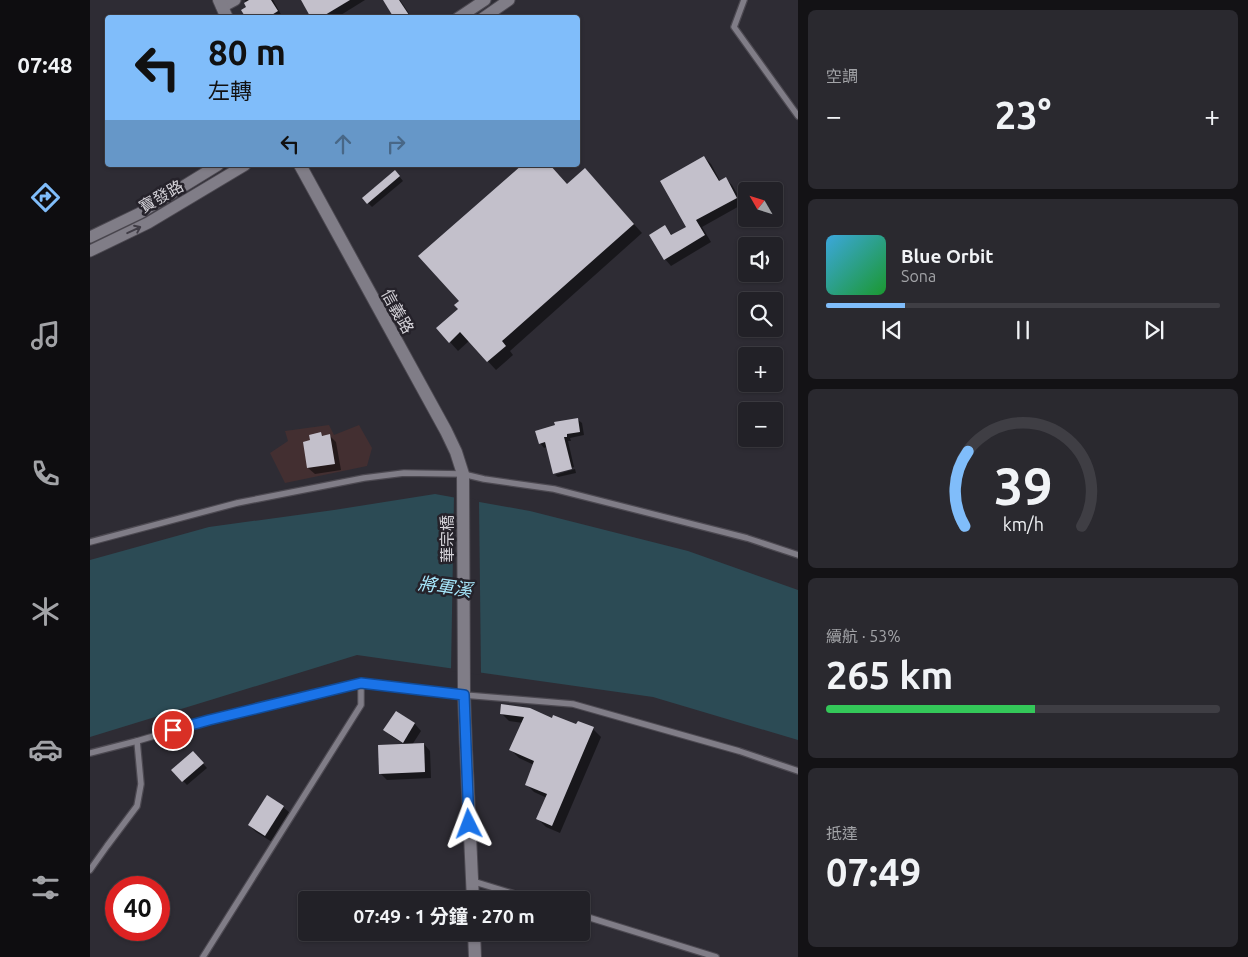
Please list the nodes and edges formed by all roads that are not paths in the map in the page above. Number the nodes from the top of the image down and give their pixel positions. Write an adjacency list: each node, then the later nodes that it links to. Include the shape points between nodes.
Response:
1 (234, 0): 5 (street)
2 (485, 0): 6 (street)
3 (509, 0): 7 (street)
4 (744, 0): 8 (lane, via 734,28)
5 (223, 8)
6 (462, 15)
7 (487, 15)
8 (798, 116)
9 (215, 167): 12 (street, 寶發路, via 140,213)
10 (242, 167): 13 (street, 寶發路, one-way to 10, via 148,223)
11 (301, 167): 14 (street, 信義路, via 446,431)
12 (90, 237)
13 (90, 251)
14 (463, 474): 15 (lane, via 404,473 364,478 237,503); 16 (lane, via 554,489 747,538); 18 (street, 華宗橋)
15 (90, 542)
16 (798, 555)
17 (361, 683): 18 (lane); 19 (lane); 28 (lane, via 361,705)
18 (464, 695): 21 (lane, via 573,704); 23 (street, 華宗橋)
19 (137, 741): 20 (lane); 22 (lane, via 141,784 136,806)
20 (90, 753)
21 (798, 771)
22 (90, 870)
23 (472, 881): 24 (street, 華宗橋); 25 (lane)
24 (473, 891)
25 (505, 891)
26 (590, 918): 30 (lane)
27 (474, 941): 29 (street)
28 (202, 957)
29 (475, 957)
30 (716, 957)

